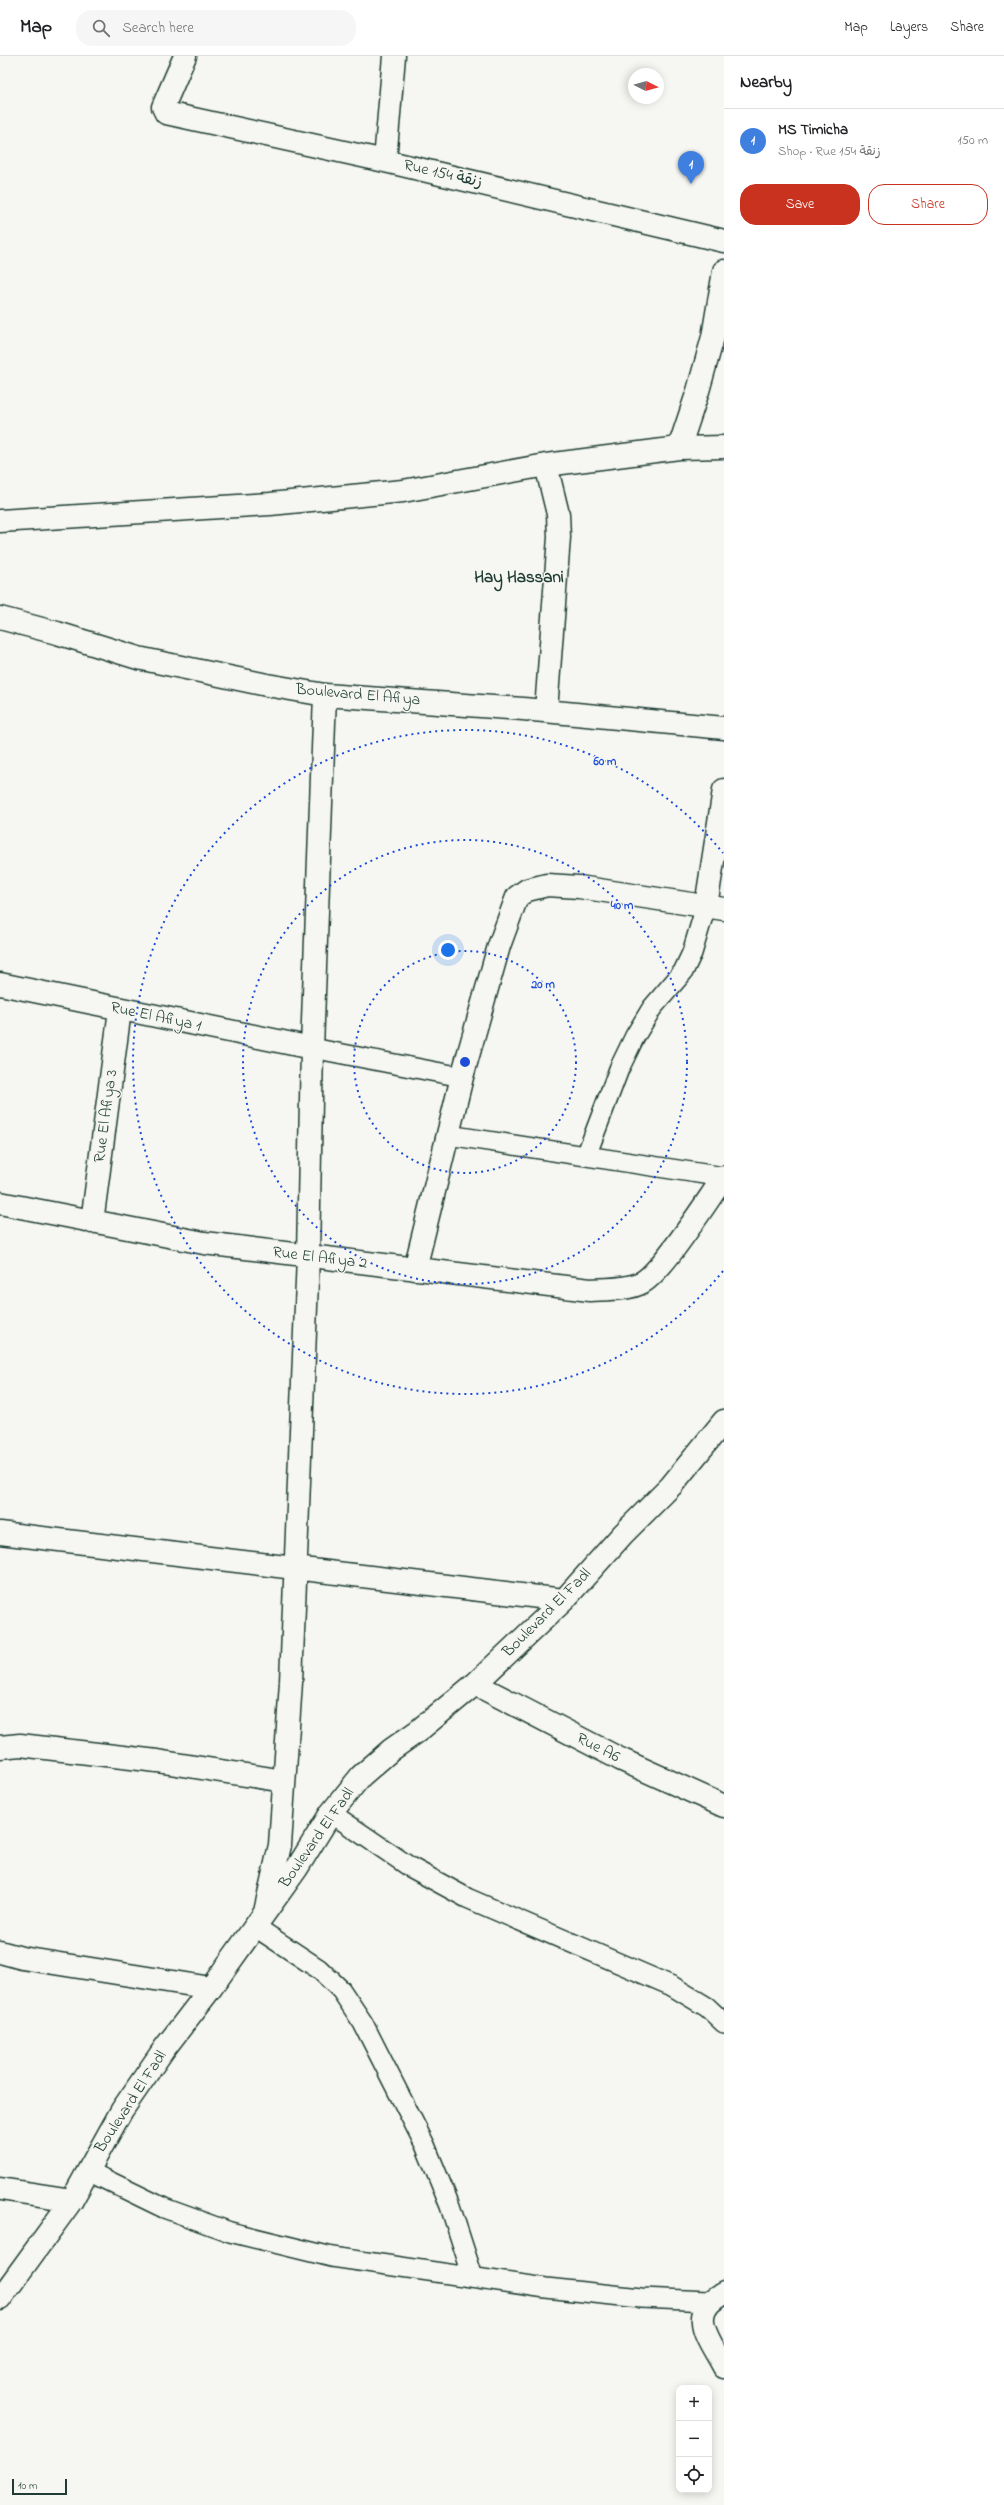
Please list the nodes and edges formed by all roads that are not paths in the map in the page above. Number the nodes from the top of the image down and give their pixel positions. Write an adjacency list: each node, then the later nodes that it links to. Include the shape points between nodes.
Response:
1 (185, 56): 3 (street, Rue 154 زنقة, via 163,107 166,114)
2 (394, 56): 3 (street)
3 (385, 161): 4 (street, Rue 154 زنقة)
4 (724, 241)
5 (723, 285): 7 (street, via 713,337)
6 (724, 447): 7 (street)
7 (679, 448): 8 (street)
8 (546, 465): 9 (street, via 403,491 263,505); 12 (street, via 558,514 559,537)
9 (0, 521)
10 (0, 618): 11 (street, Boulevard El Afiya, via 138,658)
11 (325, 695): 12 (street, Boulevard El Afiya); 18 (street)
12 (546, 711): 13 (street, Boulevard El Afiya)
13 (724, 728)
14 (724, 790): 15 (street)
15 (715, 907): 19 (street, via 578,887 547,885 527,890 517,897 499,946); 21 (lane, via 683,972 652,1008 634,1036)
16 (0, 984): 17 (street, Rue El Afiya 1)
17 (120, 1010): 18 (street, Rue El Afiya 1); 24 (street, Rue El Afiya 3)
18 (312, 1048): 19 (lane); 25 (street)
19 (462, 1077): 20 (street)
20 (448, 1135): 21 (lane); 26 (street)
21 (586, 1156): 22 (lane)
22 (724, 1177): 26 (street, Rue El Afiya 2, via 661,1264 642,1283 614,1289 590,1290)
23 (0, 1203): 24 (street, Rue El Afiya 2)
24 (92, 1222): 25 (street, Rue El Afiya 2, via 204,1243)
25 (308, 1256): 26 (street, Rue El Afiya 2); 29 (street)
26 (415, 1269)
27 (724, 1421): 30 (street, Boulevard El Fadl, via 671,1486 623,1534)
28 (0, 1534): 29 (street)
29 (295, 1567): 30 (street); 33 (street)
30 (564, 1600): 31 (street, Boulevard El Fadl)
31 (476, 1684): 34 (street, Rue A6, via 620,1759); 35 (street, Boulevard El Fadl, via 361,1776)
32 (0, 1747): 33 (street, via 20,1745)
33 (284, 1781): 36 (street, via 280,1845)
34 (724, 1806)
35 (331, 1813): 36 (street, Boulevard El Fadl); 39 (lane, via 410,1867 467,1898 672,1986 707,2007)
36 (260, 1919): 38 (street, Boulevard El Fadl); 43 (lane, via 341,1990 363,2023 425,2145 450,2206)
37 (0, 1952): 38 (street, via 22,1958)
38 (211, 1988): 40 (street, Boulevard El Fadl, via 164,2049 122,2110)
39 (724, 2022)
40 (88, 2171): 42 (street, Boulevard El Fadl); 43 (lane, via 164,2208 230,2232 332,2257)
41 (0, 2189): 42 (street)
42 (72, 2200): 45 (street, Boulevard El Fadl)
43 (473, 2277): 44 (lane, via 641,2298)
44 (716, 2297): 46 (street, via 702,2314 702,2325)
45 (0, 2299)
46 (724, 2367)

